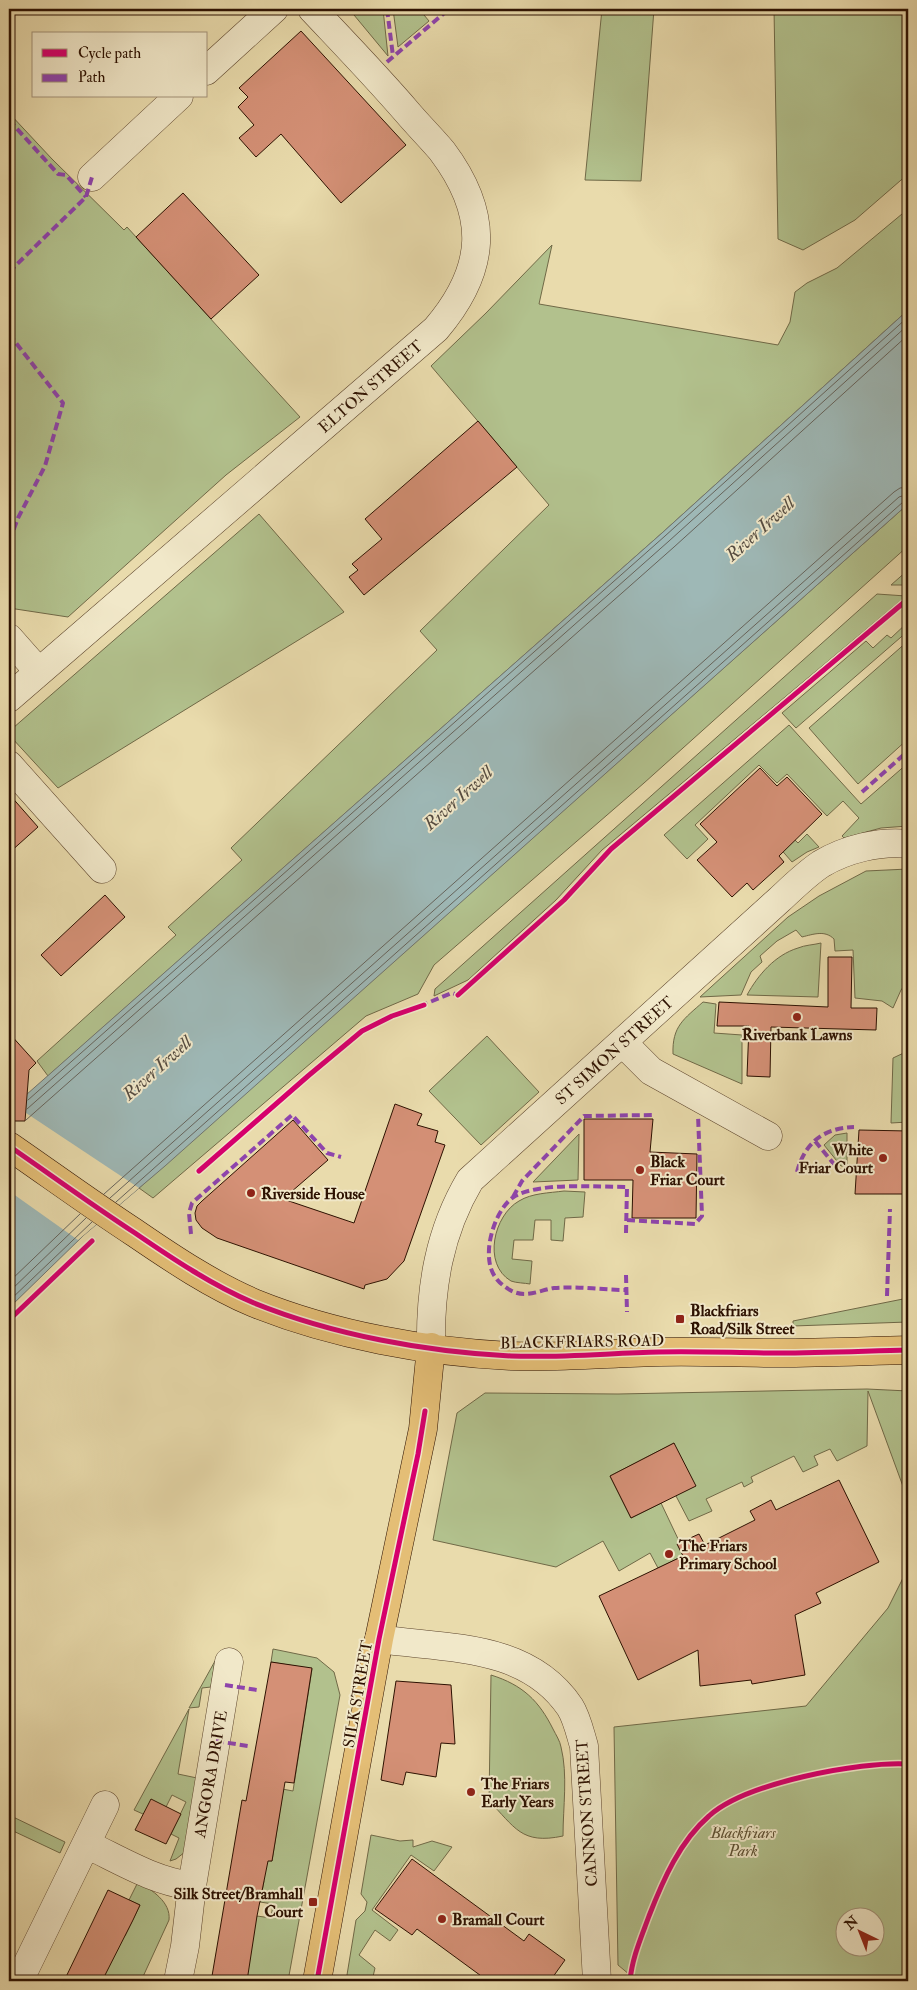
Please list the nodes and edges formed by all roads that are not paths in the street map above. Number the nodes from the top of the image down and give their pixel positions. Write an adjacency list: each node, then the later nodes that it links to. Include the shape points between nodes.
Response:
1 (274, 9): 3 (street)
2 (312, 9): 7 (street, ELTON STREET, via 442,152 461,182 471,204 477,234 474,264 465,287 454,308 436,329)
3 (208, 69)
4 (177, 98): 5 (street)
5 (92, 177)
6 (9, 638): 7 (street)
7 (39, 672): 8 (street, ELTON STREET)
8 (9, 698)
9 (9, 766): 11 (street)
10 (908, 844): 12 (street, ST SIMON STREET, via 858,849 821,865)
11 (102, 870)
12 (623, 1043): 13 (street, via 650,1071); 15 (street, ST SIMON STREET, via 470,1180 455,1207 442,1248 431,1302)
13 (768, 1136)
14 (9, 1146): 15 (main road, BLACKFRIARS ROAD, via 168,1256 254,1302 359,1335)
15 (431, 1347): 16 (main road, BLACKFRIARS ROAD, via 513,1356); 17 (main road, SILK STREET, via 423,1429)
16 (908, 1350)
17 (379, 1639): 24 (main road, SILK STREET); 25 (street, CANNON STREET, via 506,1658 544,1680 570,1707 584,1746)
18 (229, 1662): 21 (street, ANGORA DRIVE)
19 (105, 1805): 20 (street)
20 (86, 1844): 21 (street, via 156,1878); 22 (street)
21 (192, 1886): 23 (street, ANGORA DRIVE)
22 (19, 1981)
23 (178, 1981)
24 (316, 1981)
25 (597, 1981)

